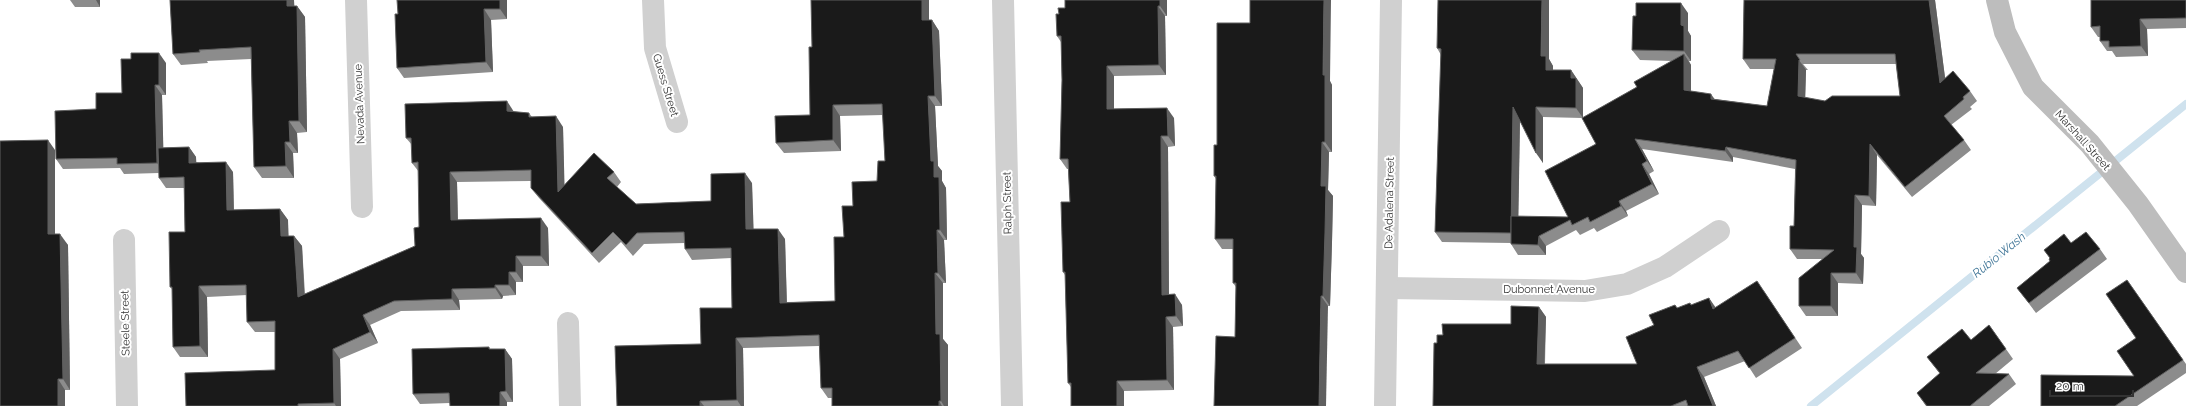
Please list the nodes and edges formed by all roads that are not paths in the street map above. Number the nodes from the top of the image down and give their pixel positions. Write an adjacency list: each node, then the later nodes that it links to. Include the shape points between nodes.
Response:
1 (356, 0): 7 (street, Nevada Avenue)
2 (653, 0): 6 (street, Guess Street, via 655,48)
3 (1003, 0): 15 (street, Ralph Street)
4 (1392, 0): 11 (street, De Adalena Street)
5 (1997, 0): 10 (street, Marshall Street, via 2005,32 2033,87 2090,144 2138,204)
6 (677, 122)
7 (362, 207)
8 (1719, 231): 11 (street, Dubonnet Avenue, via 1665,267 1627,284 1585,291)
9 (124, 240): 13 (street, Steele Street)
10 (2186, 272)
11 (1387, 288): 16 (street, De Adalena Street)
12 (568, 323): 14 (street)
13 (126, 406)
14 (570, 406)
15 (1012, 406)
16 (1385, 406)

